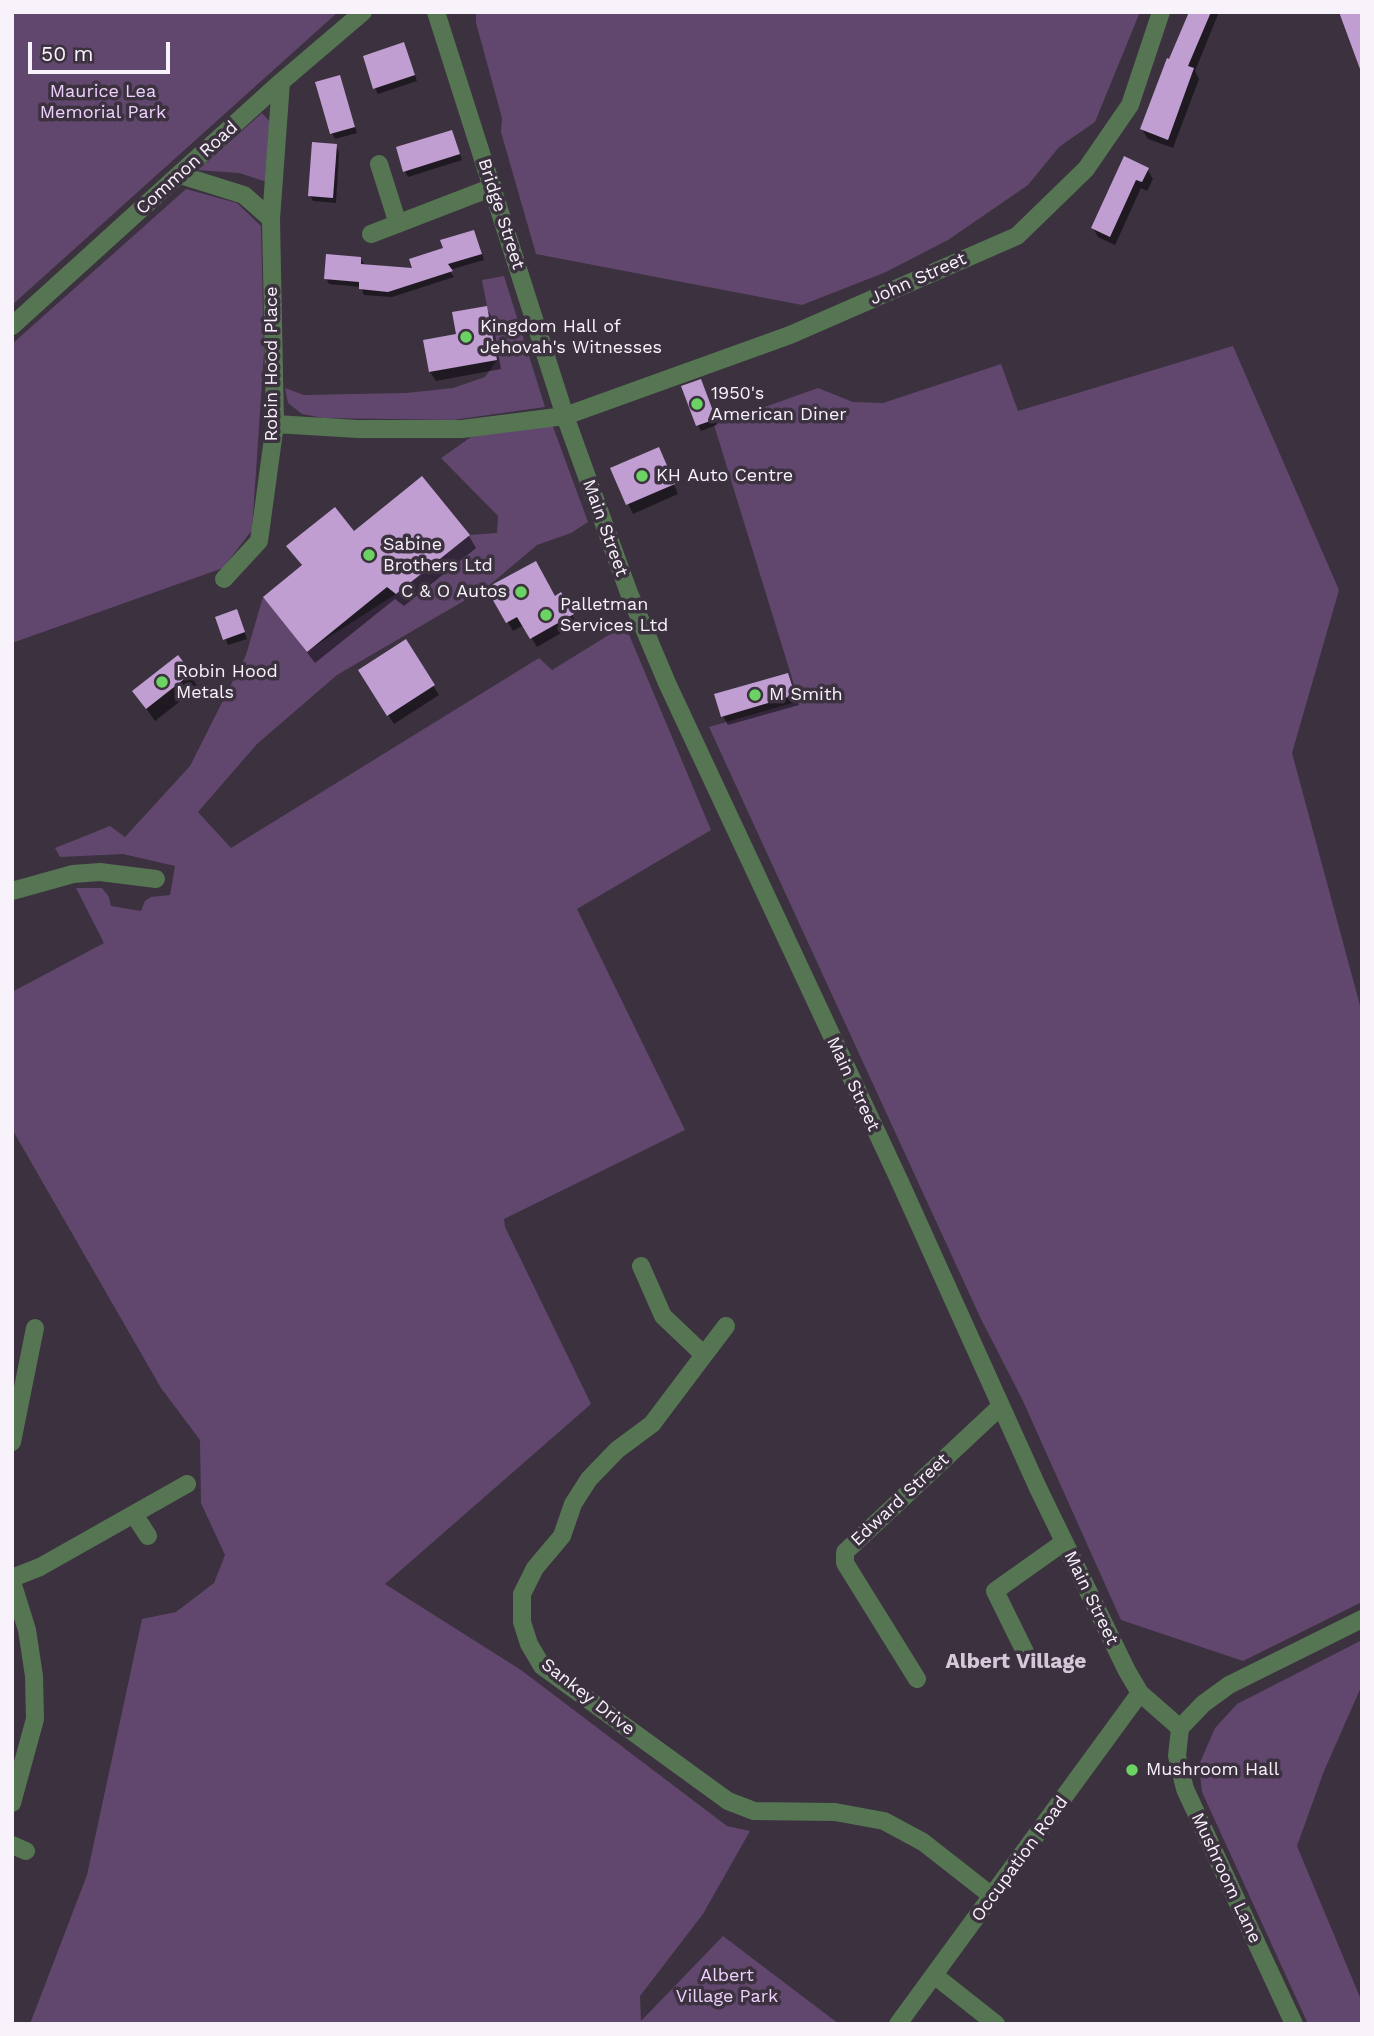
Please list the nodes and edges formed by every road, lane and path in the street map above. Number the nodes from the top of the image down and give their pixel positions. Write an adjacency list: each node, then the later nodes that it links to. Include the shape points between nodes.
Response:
1 (363, 12): 4 (street, Common Road)
2 (436, 12): 7 (street, Bridge Street)
3 (1161, 12): 12 (street, John Street, via 1130,105 1086,169 1017,236 790,335)
4 (281, 82): 6 (street, Common Road); 8 (street, Robin Hood Place)
5 (379, 164): 9 (street)
6 (180, 175): 8 (street, via 244,195); 11 (street, Common Road)
7 (493, 187): 9 (street); 12 (street, Bridge Street)
8 (271, 219): 13 (street, Robin Hood Place)
9 (397, 224): 10 (street)
10 (371, 234)
11 (12, 326)
12 (565, 416): 13 (street, John Street, via 462,429); 21 (street, Main Street, via 667,683)
13 (275, 424): 14 (street, Robin Hood Place, via 259,541)
14 (224, 579)
15 (156, 879): 16 (street, via 100,872 73,874)
16 (12, 891)
17 (640, 1266): 20 (street, via 663,1316)
18 (726, 1326): 20 (street, Sankey Drive)
19 (35, 1328): 22 (street)
20 (704, 1355): 34 (street, Sankey Drive, via 652,1424 589,1479 573,1504 562,1536 535,1568 522,1594 522,1622 529,1644 542,1666 728,1801 754,1811 835,1812 884,1821 923,1842)
21 (1001, 1406): 26 (street, Main Street); 30 (street, Edward Street, via 845,1552 845,1563)
22 (12, 1442)
23 (187, 1484): 24 (street)
24 (135, 1516): 25 (street); 27 (street)
25 (148, 1536)
26 (1064, 1542): 29 (street, via 995,1591); 31 (street, Main Street)
27 (12, 1580): 33 (street, via 27,1630 34,1719)
28 (1362, 1619): 32 (street, via 1229,1685)
29 (1029, 1660)
30 (917, 1679)
31 (1140, 1693): 32 (street, Main Street); 34 (street, Occupation Road)
32 (1180, 1728): 38 (street, Mushroom Lane, via 1177,1756 1185,1790)
33 (12, 1803)
34 (992, 1896): 35 (street, Occupation Road)
35 (934, 1975): 36 (street, Occupation Road); 37 (street)
36 (898, 2024)
37 (996, 2024)
38 (1294, 2024)

